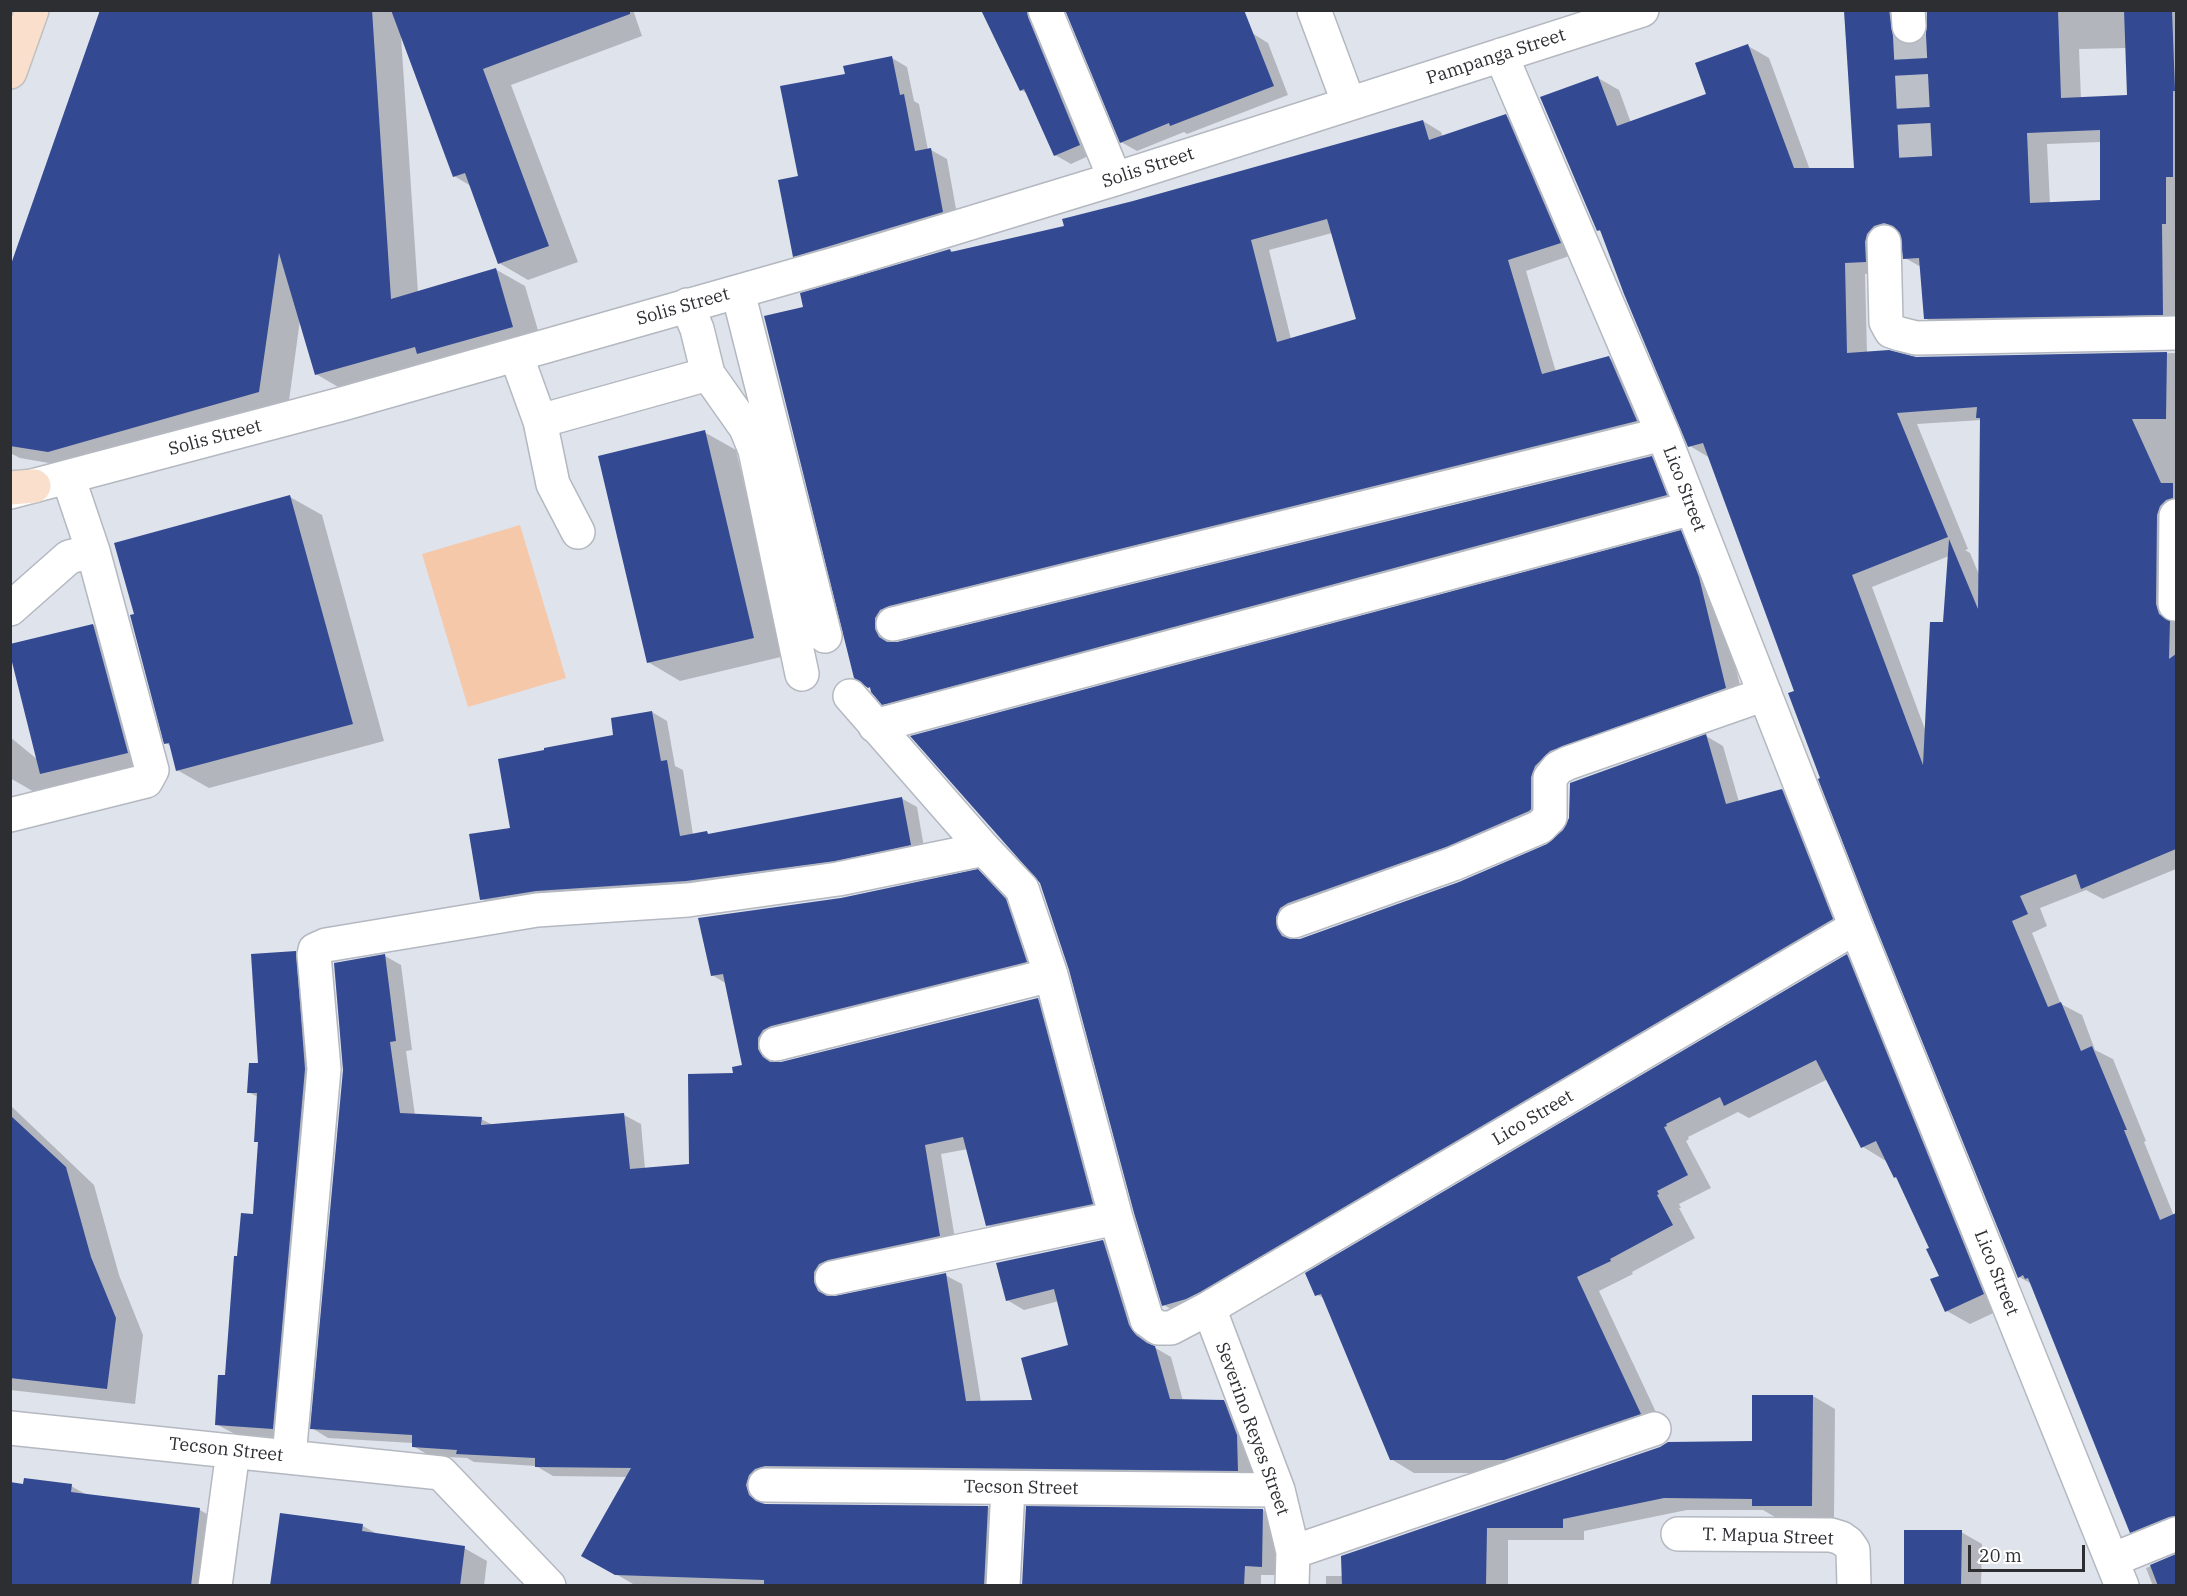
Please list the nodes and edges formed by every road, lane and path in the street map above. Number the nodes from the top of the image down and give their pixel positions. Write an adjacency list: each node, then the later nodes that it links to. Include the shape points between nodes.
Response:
1 (32, 10): 6 (main road)
2 (1045, 10): 8 (street)
3 (1314, 10): 7 (street)
4 (1642, 10): 5 (street, Pampanga Street)
5 (1501, 55): 7 (street, Pampanga Street); 16 (street, Lico Street)
6 (10, 72)
7 (1349, 104): 8 (street, Solis Street)
8 (1115, 179): 10 (street, Solis Street)
9 (1884, 242): 12 (street, via 1886,322 1891,331 1900,334 1916,338)
10 (738, 292): 11 (street, Solis Street); 26 (street)
11 (687, 305): 13 (street, Solis Street); 14 (street)
12 (2176, 333)
13 (516, 355): 15 (street); 17 (street, Solis Street)
14 (708, 374): 15 (street); 27 (street, via 746,429 755,450)
15 (540, 421): 21 (street, via 553,484)
16 (1663, 434): 19 (street, Lico Street); 25 (street)
17 (68, 477): 18 (street, Solis Street); 22 (street)
18 (18, 489)
19 (1692, 508): 28 (street, Lico Street); 30 (street)
20 (2176, 516): 23 (street)
21 (578, 532)
22 (93, 551): 24 (street, via 69,557); 31 (street, via 152,770 146,781)
23 (2175, 604)
24 (10, 609)
25 (893, 624)
26 (825, 636)
27 (802, 674)
28 (1765, 694): 33 (street, via 1568,763 1550,778 1550,817 1540,827 1453,864); 34 (street, Lico Street)
29 (850, 696): 30 (street)
30 (874, 726): 32 (street)
31 (10, 815)
32 (984, 849): 35 (street, via 1022,889); 43 (street, via 838,879 688,900 537,910 315,950 324,1069)
33 (1294, 921)
34 (1856, 927): 39 (street, Lico Street); 50 (street, Lico Street)
35 (1051, 975): 36 (street); 37 (street)
36 (776, 1044)
37 (1116, 1218): 38 (street); 39 (street, Lico Street, via 1147,1320 1158,1328 1171,1328)
38 (832, 1278)
39 (1209, 1308): 46 (street, Severino Reyes Street)
40 (10, 1428): 42 (street, Tecson Street)
41 (1654, 1429): 49 (street)
42 (233, 1451): 43 (street, Tecson Street); 51 (street)
43 (289, 1457): 52 (street, Tecson Street, via 441,1473)
44 (765, 1485): 45 (street, Tecson Street)
45 (1008, 1488): 46 (street, Tecson Street); 53 (street)
46 (1278, 1490): 49 (street, Severino Reyes Street)
47 (1678, 1534): 55 (street, T. Mapua Street, via 1841,1538 1853,1550)
48 (2176, 1534): 50 (street)
49 (1293, 1552): 54 (street, Severino Reyes Street)
50 (2117, 1573)
51 (215, 1586)
52 (549, 1586)
53 (1003, 1586)
54 (1292, 1586)
55 (1854, 1586)

